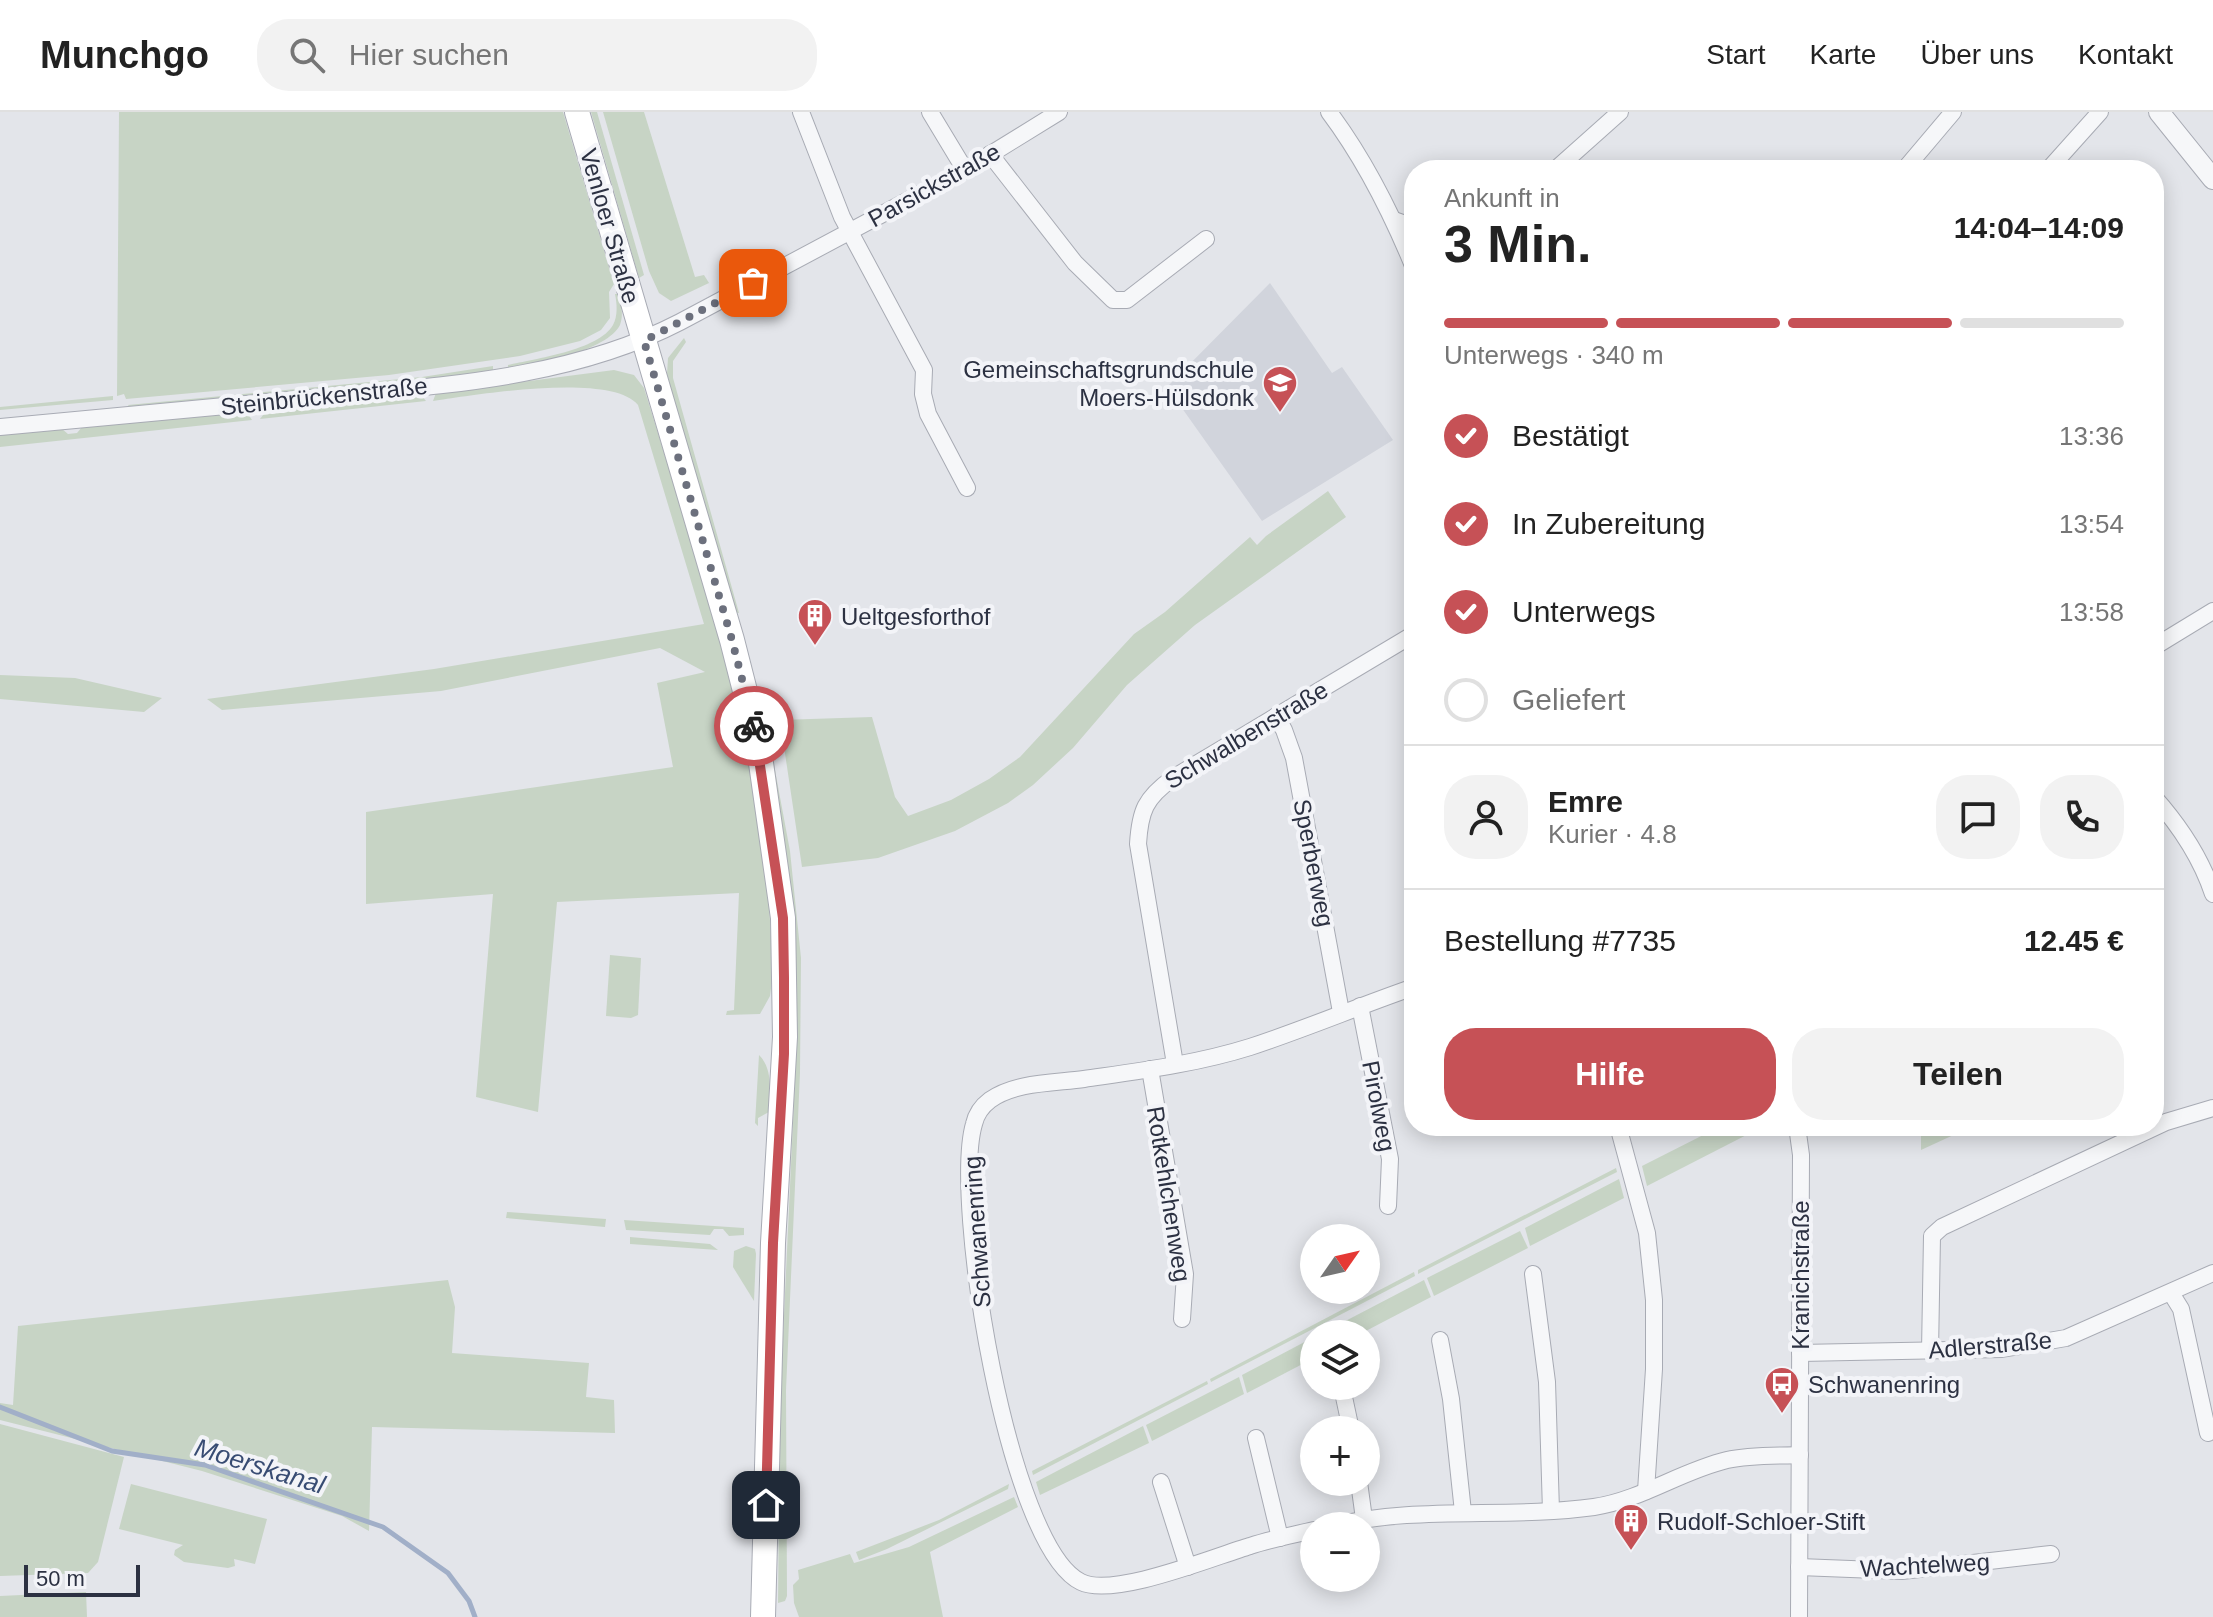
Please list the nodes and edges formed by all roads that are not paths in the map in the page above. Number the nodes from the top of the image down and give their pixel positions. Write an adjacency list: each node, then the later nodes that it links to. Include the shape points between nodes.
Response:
1 (577, 112): 21 (main road, Venloer Straße)
2 (801, 112): 18 (street, Parsickstraße)
3 (930, 112): 14 (street)
4 (1059, 112): 10 (street, Parsickstraße)
5 (1620, 112): 11 (street)
6 (1953, 112): 12 (street)
7 (2100, 112): 13 (street)
8 (2159, 112): 15 (street)
9 (1333, 114): 16 (street)
10 (990, 154): 14 (street, Parsickstraße); 19 (street, via 1075,263 1113,300 1127,300)
11 (1566, 160)
12 (1912, 160)
13 (2057, 160)
14 (965, 170): 18 (street, Parsickstraße)
15 (2213, 179)
16 (1394, 220): 17 (street); 20 (street)
17 (1404, 224)
18 (850, 231): 21 (street, Parsickstraße); 23 (street, Parsickstraße, via 924,370 928,414)
19 (1206, 239)
20 (1404, 244)
21 (644, 341): 22 (street, Steinbrückenstraße, via 577,362 408,389); 62 (main road, Venloer Straße, via 758,742 783,918 784,1054 773,1243)
22 (0, 427)
23 (967, 488)
24 (2213, 611): 26 (street)
25 (1404, 640): 27 (street, Schwalbenstraße)
26 (2164, 641)
27 (1276, 716): 33 (street, Sperberweg, via 1294,758); 34 (street, Schwalbenstraße, via 1156,789 1139,821 1138,844)
28 (2164, 809): 29 (street)
29 (2210, 872): 30 (street)
30 (2213, 894)
31 (1404, 991): 32 (street, Schwanenring)
32 (1360, 1006): 33 (street, Schwanenring); 41 (street, Pirolweg, via 1390,1159)
33 (1341, 1012): 34 (street, Schwanenring, via 1248,1048)
34 (1175, 1064): 35 (street, Schwanenring)
35 (1150, 1069): 45 (street, Rotkehlchenweg, via 1185,1274); 60 (street, Schwanenring, via 1012,1090 991,1100 973,1125 970,1197 992,1378 1022,1485 1050,1552 1080,1582 1106,1587)
36 (2213, 1108): 37 (street)
37 (2164, 1123)
38 (1621, 1136): 53 (street, via 1647,1233 1654,1300)
39 (1798, 1136): 48 (street, Kranichstraße)
40 (2136, 1136): 47 (street, via 1932,1236)
41 (1388, 1206)
42 (2213, 1273): 44 (street, Adlerstraße)
43 (1533, 1274): 54 (street, via 1547,1382)
44 (2171, 1293): 47 (street, Adlerstraße, via 2066,1338 2002,1349); 49 (street, via 2181,1309)
45 (1182, 1319)
46 (1440, 1340): 55 (street)
47 (1930, 1352): 48 (street, Adlerstraße)
48 (1800, 1353): 51 (street, Kranichstraße)
49 (2208, 1433)
50 (1256, 1438): 58 (street)
51 (1800, 1455): 53 (street, via 1725,1460); 61 (street, Kranichstraße)
52 (1161, 1482): 60 (street)
53 (1646, 1491): 54 (street, via 1596,1507)
54 (1551, 1511): 55 (street)
55 (1463, 1512): 56 (street)
56 (1380, 1518)
57 (1300, 1533): 58 (street, Schwanenring)
58 (1280, 1538): 60 (street, Schwanenring)
59 (2051, 1554): 61 (street, Wachtelweg, via 1902,1571)
60 (1188, 1567)
61 (1799, 1567): 63 (street, Kranichstraße)
62 (765, 1614)
63 (1799, 1617)

